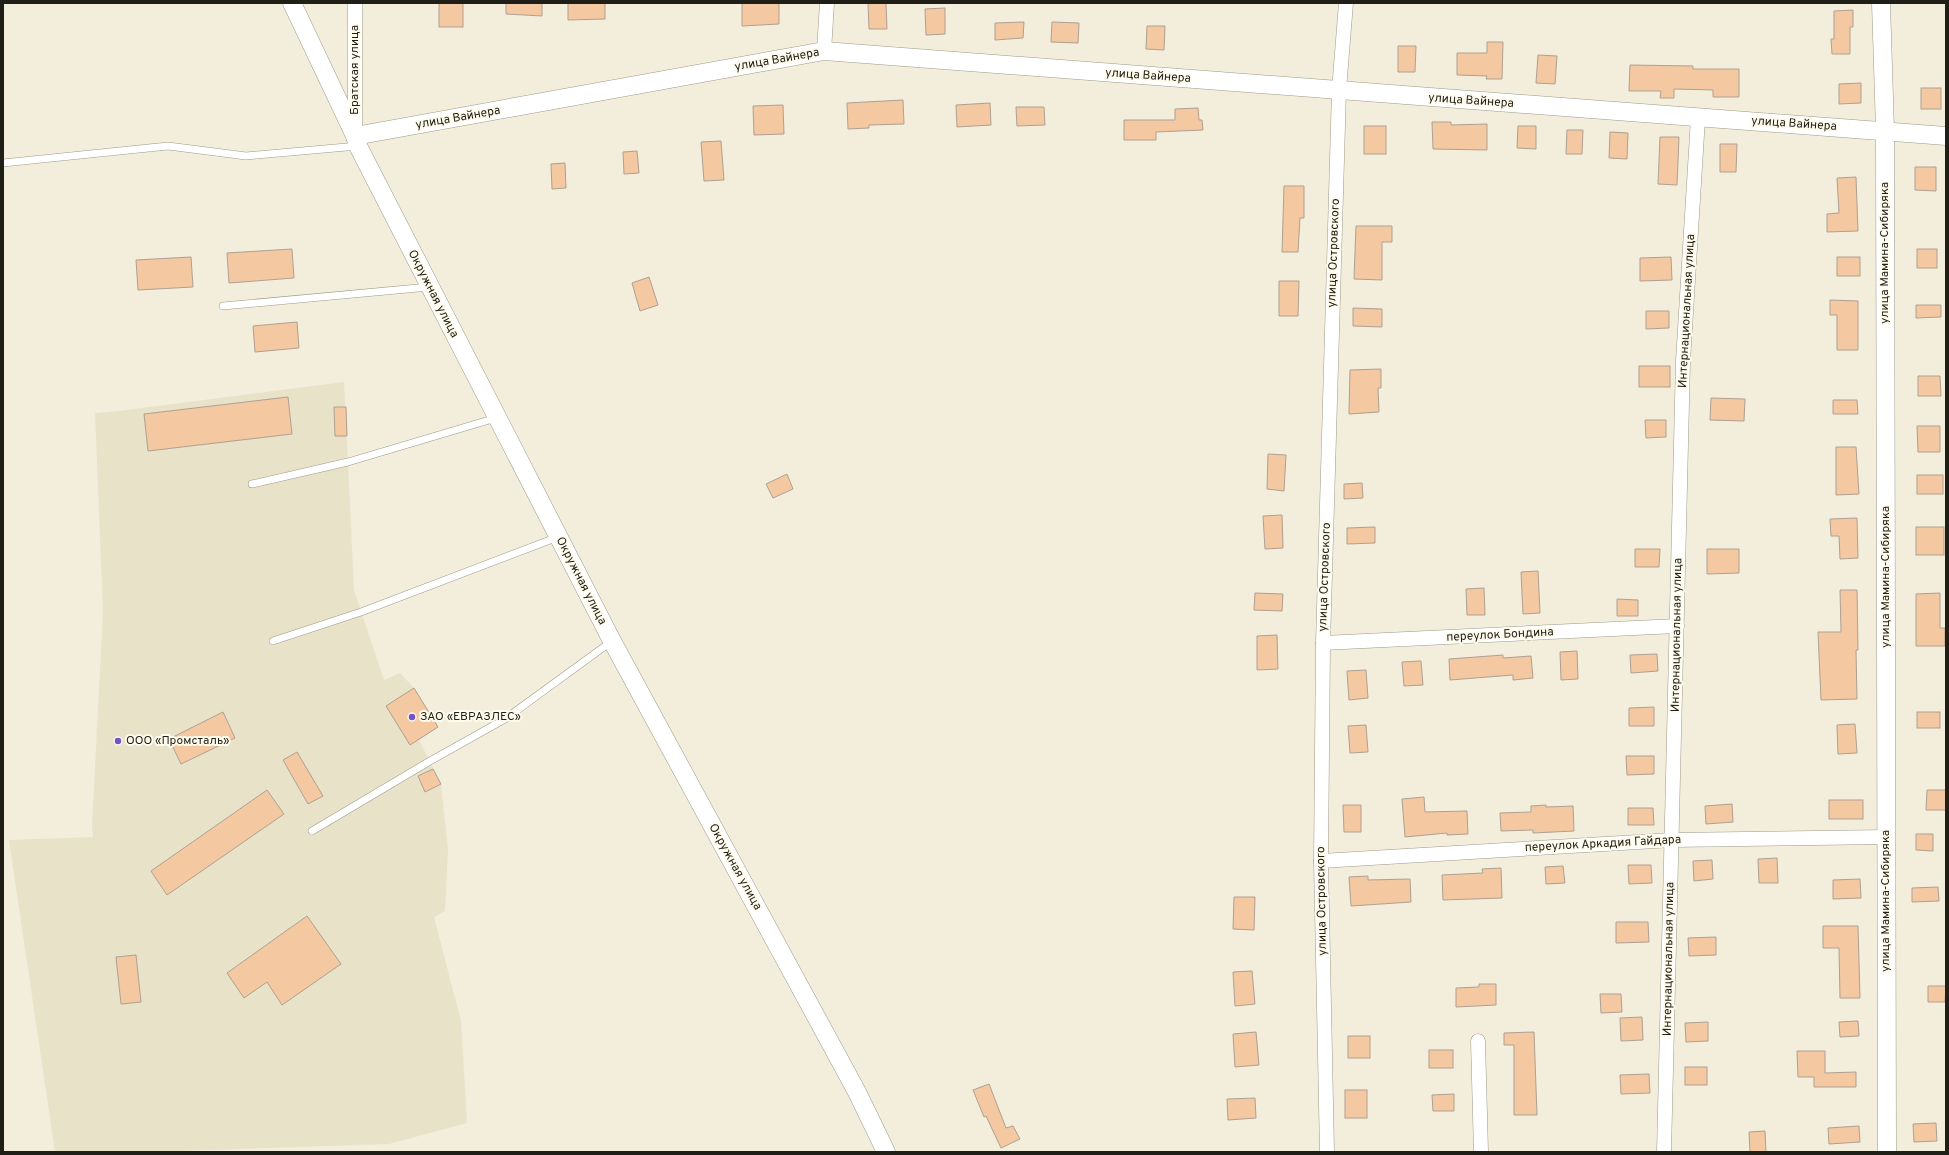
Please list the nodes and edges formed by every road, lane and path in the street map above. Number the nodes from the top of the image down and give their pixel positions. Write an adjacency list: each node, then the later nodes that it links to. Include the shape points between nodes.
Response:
1 (292, 3): 11 (street, Окружная улица)
2 (355, 3): 11 (street, Братская улица)
3 (827, 3): 6 (street)
4 (1346, 3): 7 (street, улица Островского)
5 (1881, 3): 9 (street, улица Мамина-Сибиряка)
6 (824, 51): 7 (street, улица Вайнера); 11 (street, улица Вайнера)
7 (1339, 90): 8 (street, улица Вайнера); 21 (street, улица Островского)
8 (1698, 118): 9 (street, улица Вайнера); 18 (street, Интернациональная улица, via 1683,361)
9 (1885, 130): 10 (street, улица Вайнера); 23 (street, улица Мамина-Сибиряка)
10 (1946, 136)
11 (357, 141): 12 (lane, via 246,156 168,146); 13 (street, Окружная улица)
12 (3, 163)
13 (429, 287): 14 (lane); 15 (street, Окружная улица)
14 (223, 306)
15 (496, 418): 16 (lane, via 348,462); 17 (street, Окружная улица)
16 (252, 484)
17 (558, 537): 19 (lane, via 361,612); 20 (street, Окружная улица)
18 (1677, 626): 21 (street, переулок Бондина); 24 (street, Интернациональная улица)
19 (273, 641)
20 (612, 641): 22 (lane, via 505,719); 27 (street, Окружная улица, via 857,1092)
21 (1323, 643): 25 (street, улица Островского)
22 (312, 831)
23 (1886, 836): 24 (street, переулок Аркадия Гайдара); 31 (street, улица Мамина-Сибиряка)
24 (1672, 840): 25 (street, переулок Аркадия Гайдара); 30 (street, Интернациональная улица)
25 (1321, 861): 28 (street, улица Островского)
26 (1478, 1040): 29 (street)
27 (886, 1152)
28 (1326, 1152)
29 (1481, 1152)
30 (1664, 1152)
31 (1887, 1152)

